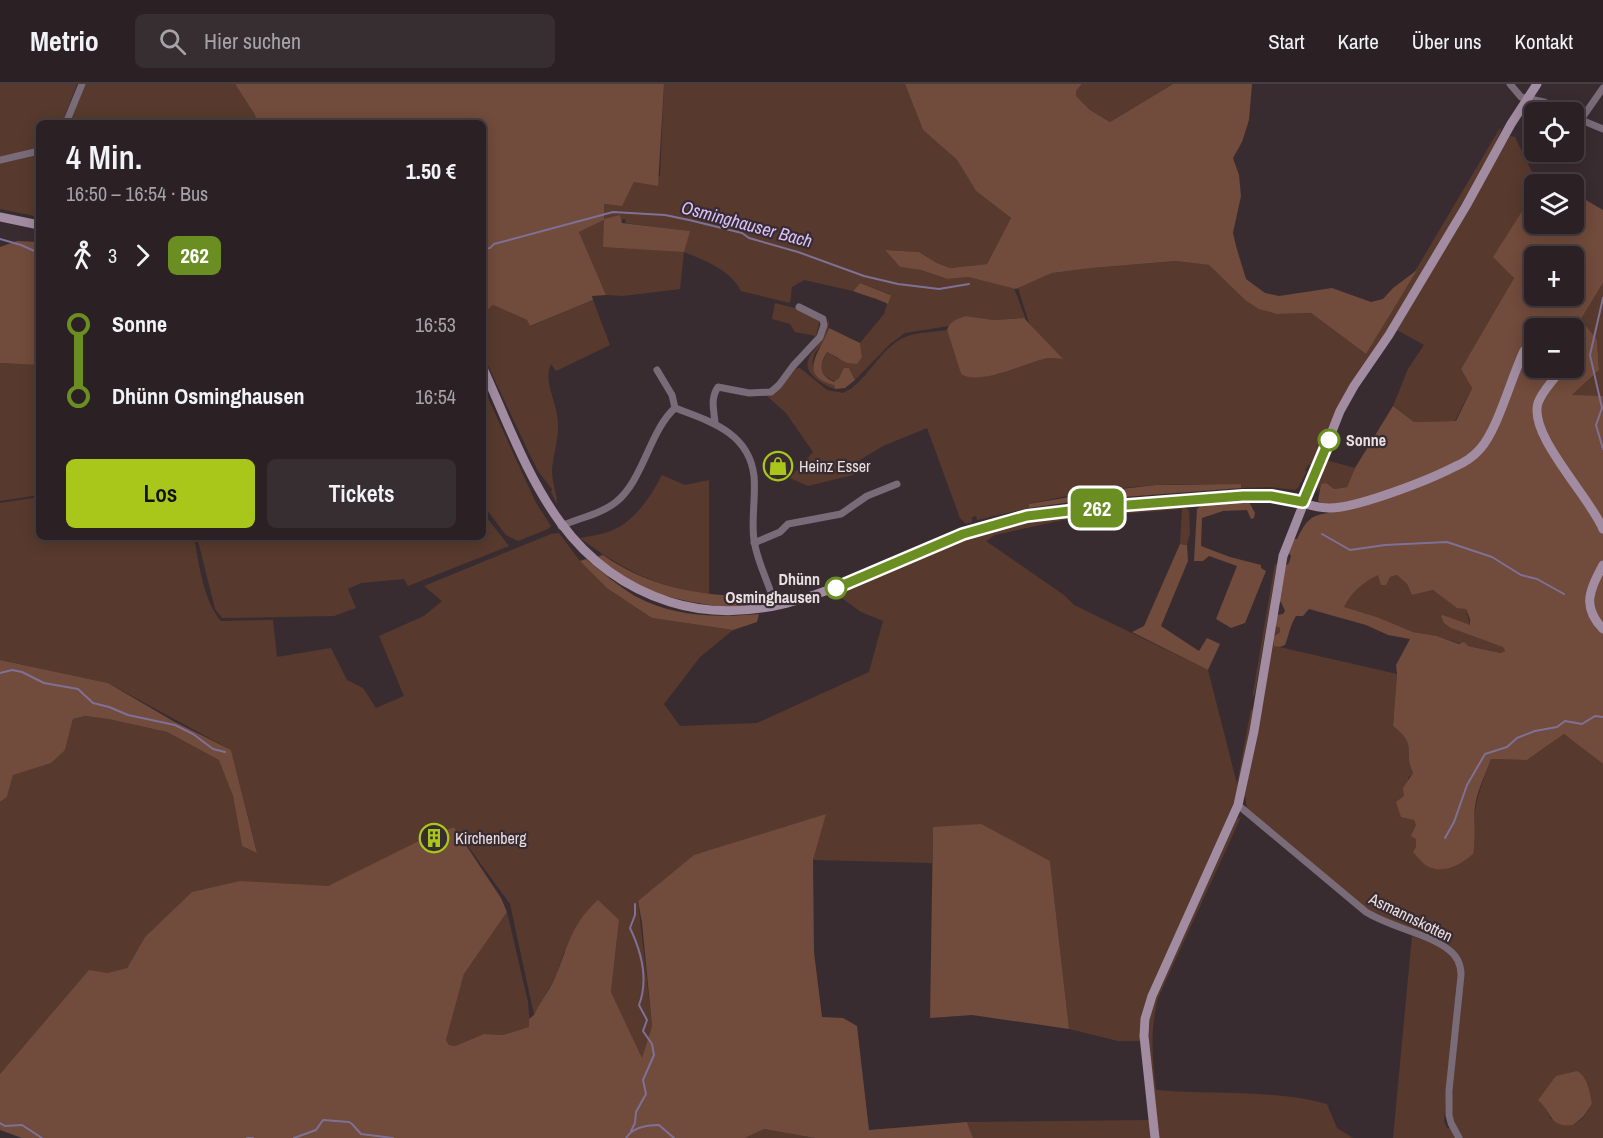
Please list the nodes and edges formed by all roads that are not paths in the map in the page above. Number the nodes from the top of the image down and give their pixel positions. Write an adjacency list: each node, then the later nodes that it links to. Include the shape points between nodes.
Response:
1 (81, 84): 8 (street)
2 (1510, 84): 5 (street, via 1518,95)
3 (1537, 84): 5 (main road)
4 (1603, 88): 7 (street)
5 (1528, 99): 6 (street); 23 (main road, via 1401,316 1349,394)
6 (1544, 102)
7 (1584, 111)
8 (67, 120)
9 (1584, 122): 10 (street)
10 (1603, 129)
11 (36, 152): 12 (street)
12 (0, 160)
13 (0, 217): 14 (main road)
14 (36, 224)
15 (799, 307): 21 (street, via 823,319 820,337 771,392 749,393 718,387 713,402)
16 (1524, 351): 23 (main road, via 1486,441 1473,456 1452,469 1347,507 1327,508)
17 (657, 370): 20 (street)
18 (486, 375): 24 (main road, via 538,488)
19 (1554, 378): 25 (main road, via 1539,400 1537,420)
20 (675, 408): 21 (street); 24 (street, via 622,496 602,510)
21 (715, 423): 26 (street, via 741,442 750,461 754,475)
22 (897, 484): 26 (street, via 867,496 841,514 788,524 780,532)
23 (1303, 502): 28 (main road, via 1243,496 1027,516 963,534 827,592); 30 (main road, via 1282,556)
24 (561, 526): 28 (main road, via 589,557 620,580 649,594 711,610 749,611)
25 (1603, 529)
26 (754, 543): 28 (street)
27 (1603, 565): 29 (main road, via 1590,590 1589,601 1592,614)
28 (775, 606)
29 (1603, 629)
30 (1238, 805): 31 (main road, via 1147,1012 1145,1046); 32 (street, Asmannskotten, via 1366,912 1437,943 1455,956 1461,975 1449,1108 1451,1124)
31 (1155, 1138)
32 (1459, 1138)

